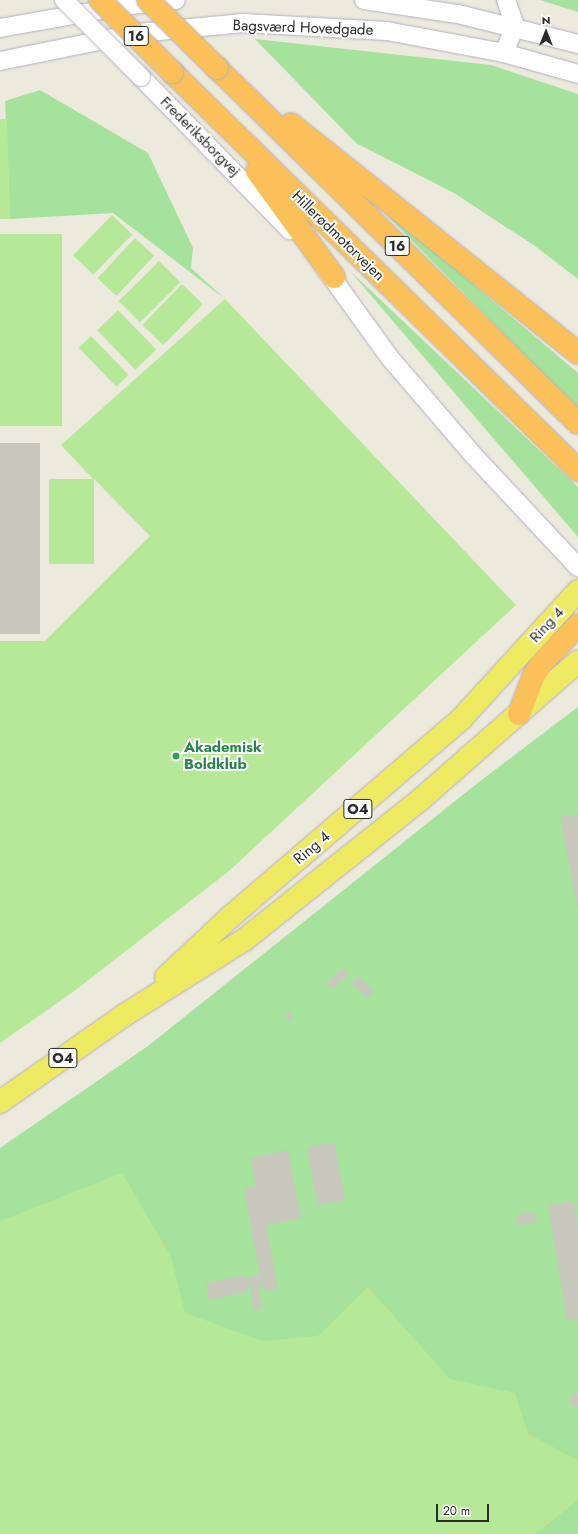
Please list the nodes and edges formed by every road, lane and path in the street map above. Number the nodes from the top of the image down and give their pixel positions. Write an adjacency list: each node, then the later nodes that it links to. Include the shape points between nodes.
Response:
1 (64, 0): 15 (street, Frederiksborgvej, bridge)
2 (100, 0): 14 (highway, Hillerødmotorvejen / 16, bridge)
3 (148, 0): 12 (highway, 16, bridge)
4 (176, 0): 8 (street, via 86,12)
5 (364, 0): 7 (street, Bagsværd Hovedgade, via 458,14)
6 (506, 0): 7 (street)
7 (515, 26): 9 (street, Bagsværd Hovedgade); 10 (street)
8 (0, 28)
9 (578, 44)
10 (504, 53): 11 (street, Bagsværd Hovedgade, via 386,31 244,23 138,34); 13 (street, Bagsværd Hovedgade)
11 (4, 60)
12 (216, 68): 16 (highway, via 344,165); 17 (highway, 16)
13 (578, 74)
14 (219, 118): 15 (highway); 18 (highway, Hillerødmotorvejen / 16)
15 (334, 277): 19 (street, Frederiksborgvej, via 405,375 475,458)
16 (578, 353)
17 (578, 423)
18 (578, 470)
19 (578, 567)
20 (578, 591): 24 (main road, Ring 4 / O4, via 462,718 229,918)
21 (578, 625): 23 (highway, via 534,675)
22 (578, 662): 23 (main road, Ring 4 / O4)
23 (519, 714): 24 (main road, Ring 4 / O4, via 414,805 244,940)
24 (126, 1014): 25 (main road, Ring 4 / O4)
25 (0, 1102)

